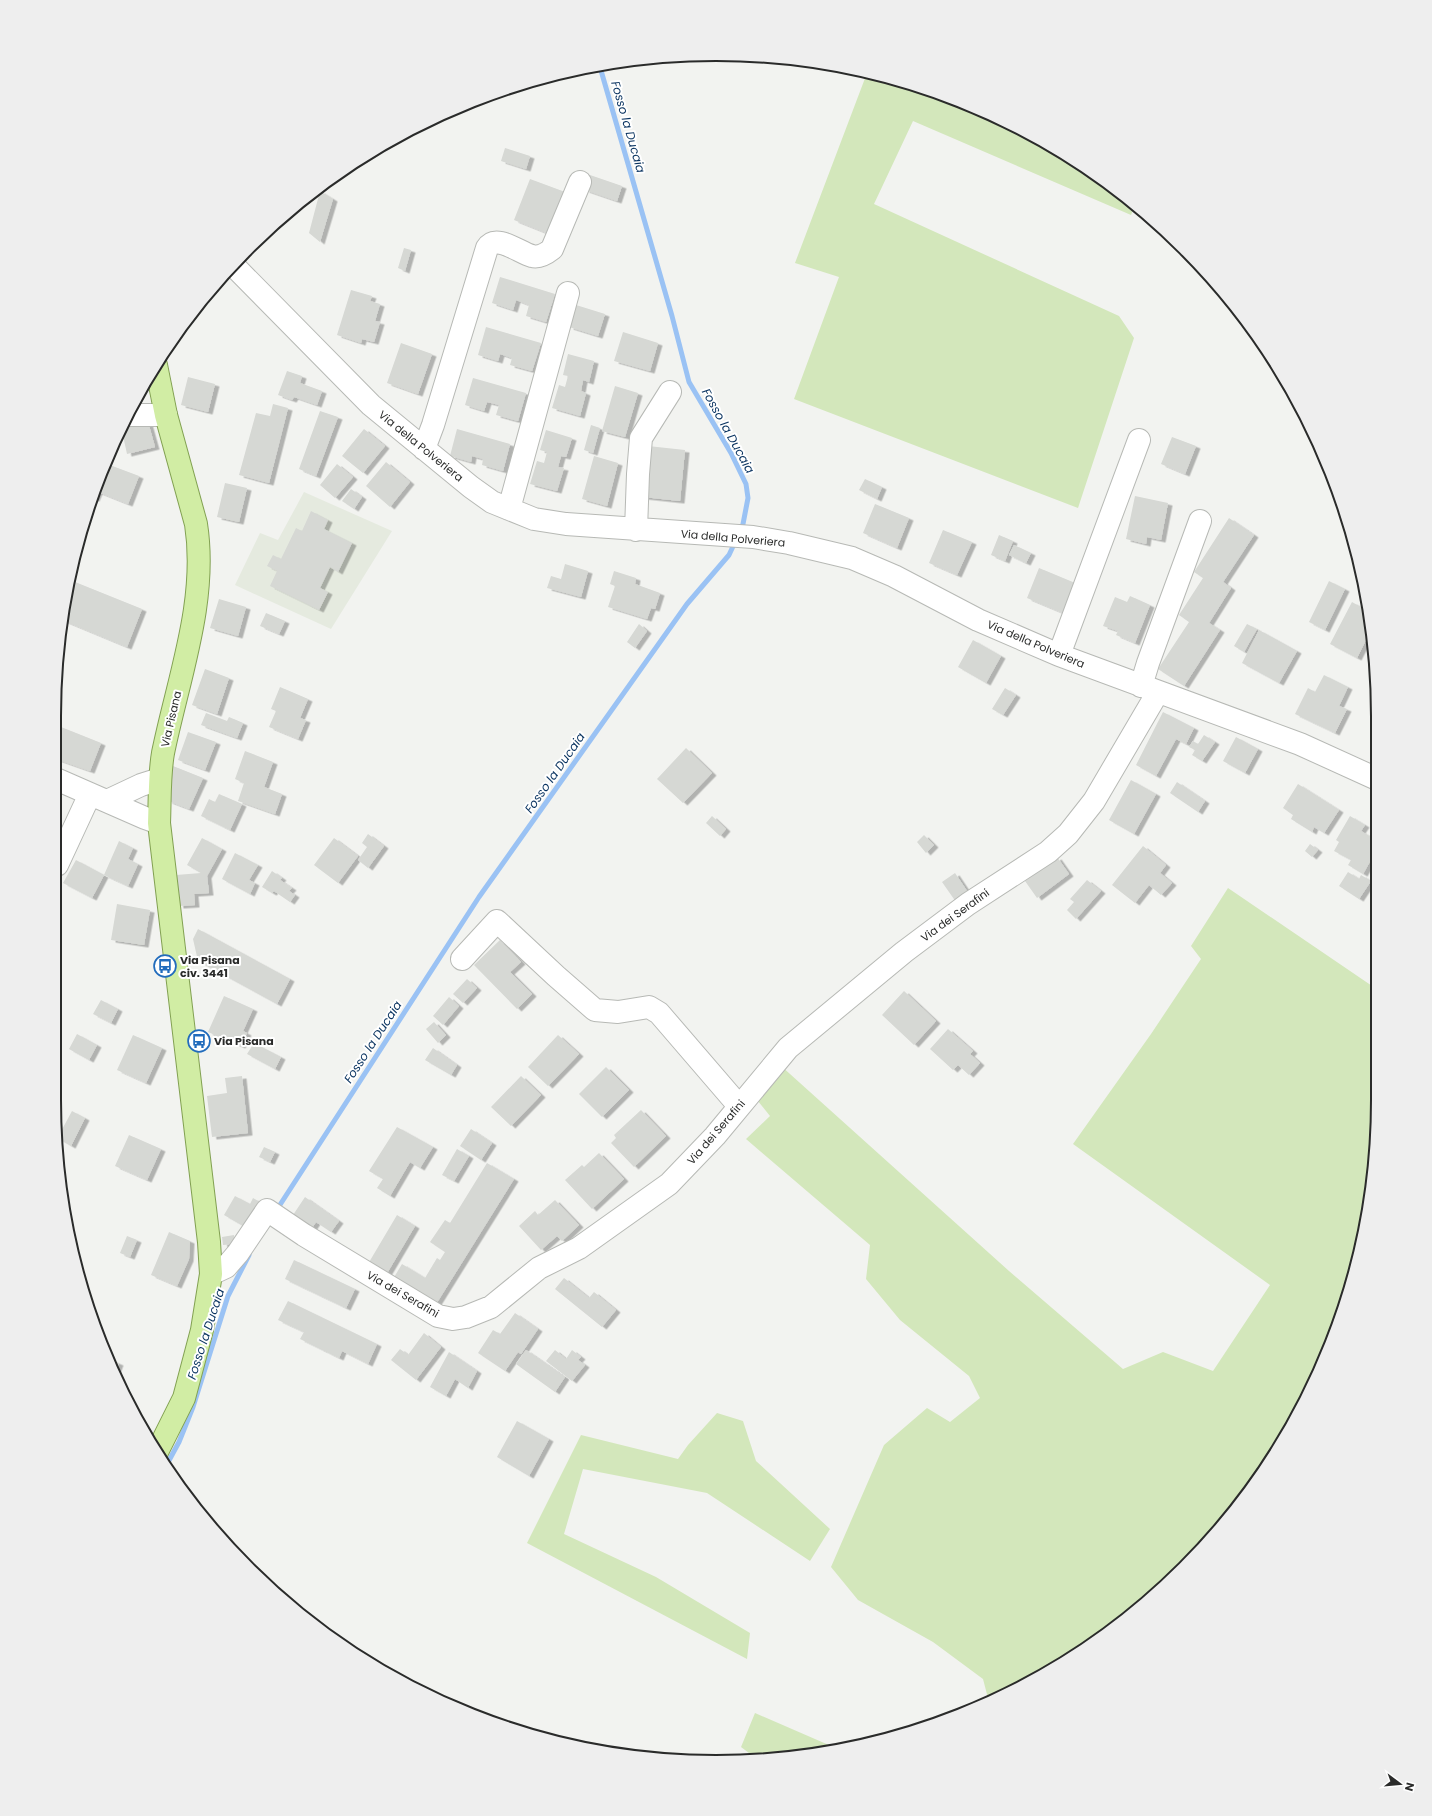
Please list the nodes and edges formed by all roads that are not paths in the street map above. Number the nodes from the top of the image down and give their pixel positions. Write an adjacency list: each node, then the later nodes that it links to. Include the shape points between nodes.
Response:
1 (580, 182): 9 (street, via 562,230 548,252 533,256 507,245 495,242 489,244)
2 (238, 270): 9 (street, Via della Polveriera, via 371,405)
3 (568, 293): 10 (street)
4 (158, 373): 7 (main road, Via Pisana)
5 (670, 392): 12 (street, via 641,438)
6 (135, 415): 7 (street)
7 (166, 415): 16 (main road, Via Pisana, via 196,524 199,568 194,617 163,754)
8 (1139, 440): 13 (street)
9 (424, 449): 10 (street, Via della Polveriera, via 492,502)
10 (509, 509): 12 (street, Via della Polveriera, via 534,519)
11 (1200, 521): 14 (street, Via dei Serafini, via 1148,662)
12 (636, 530): 13 (street, Via della Polveriera, via 748,537 789,543 852,558 894,576 978,620)
13 (1059, 656): 14 (street, Via della Polveriera)
14 (1150, 689): 15 (street, Via della Polveriera, via 1300,744); 22 (street, Via dei Serafini, via 1094,801 1068,834 1048,852 968,904 892,962 788,1048)
15 (1371, 776)
16 (160, 779): 18 (street); 19 (main road, Via Pisana)
17 (61, 781): 18 (street)
18 (98, 798): 19 (street); 20 (street)
19 (159, 823): 23 (main road, Via Pisana)
20 (61, 858)
21 (462, 959): 22 (street, via 497,921 595,1010 618,1012 649,1008 659,1013)
22 (739, 1106): 23 (street, Via dei Serafini, via 715,1136 669,1184 579,1248 539,1268 491,1307 466,1317 453,1319 438,1316 274,1215 226,1267)
23 (211, 1274): 24 (main road, Via Pisana, via 202,1330 184,1398)
24 (160, 1446)

